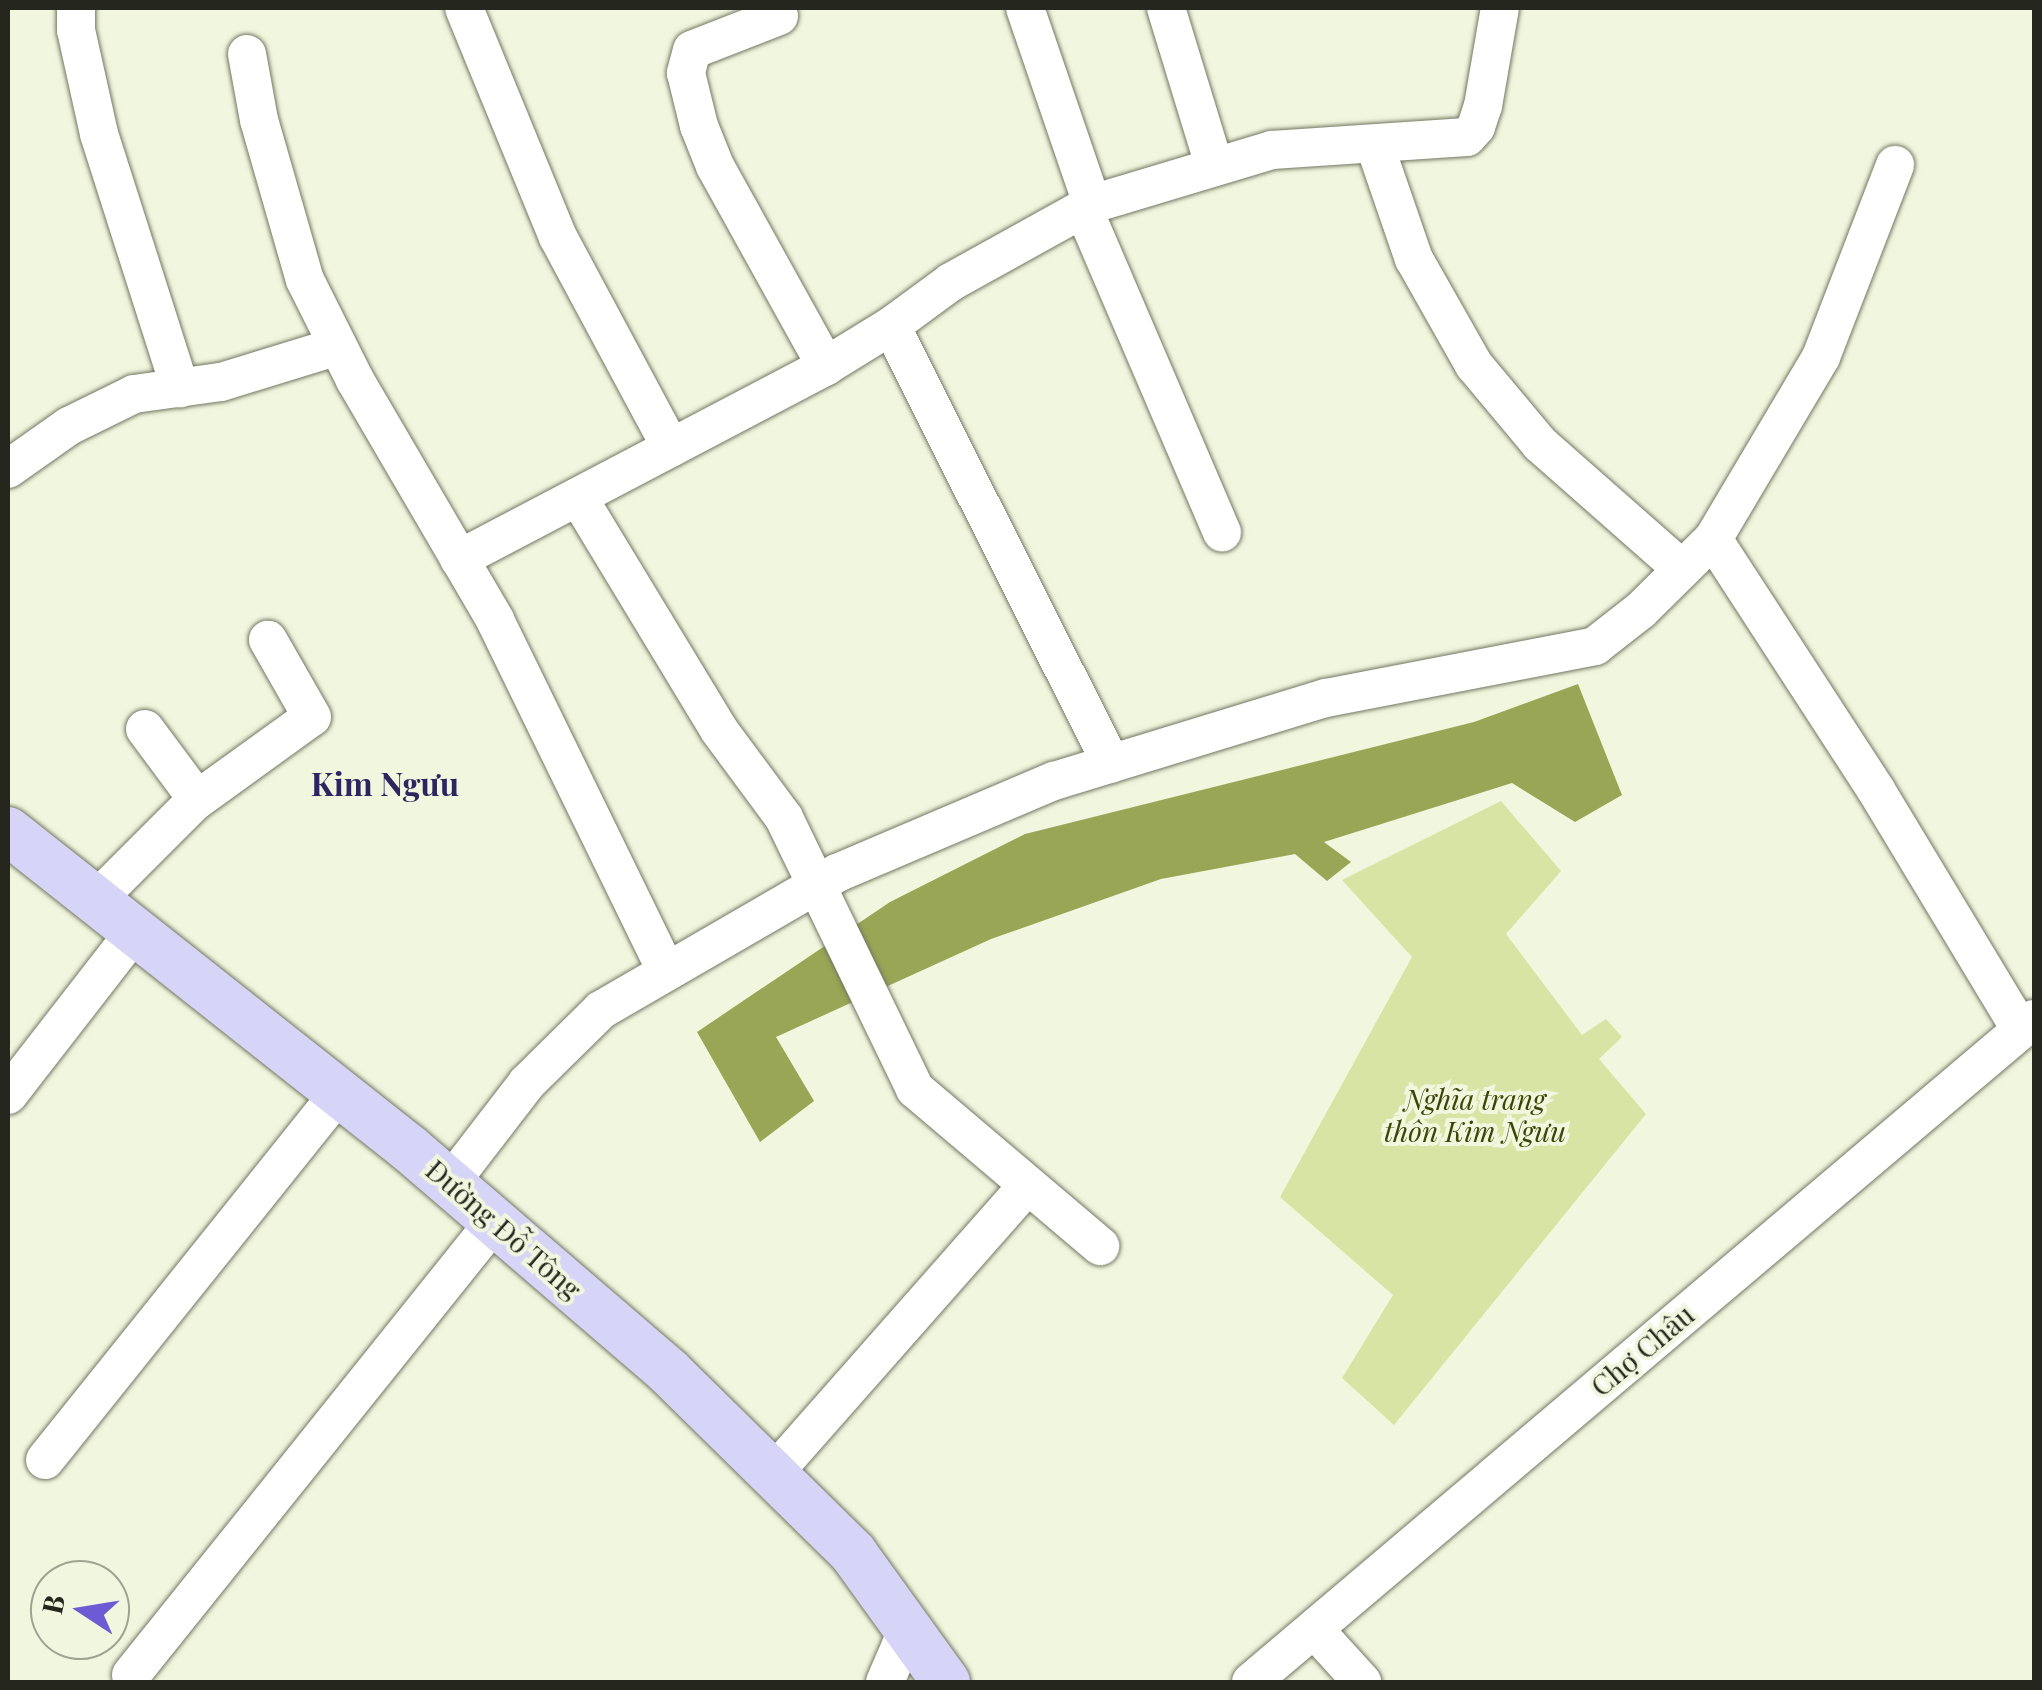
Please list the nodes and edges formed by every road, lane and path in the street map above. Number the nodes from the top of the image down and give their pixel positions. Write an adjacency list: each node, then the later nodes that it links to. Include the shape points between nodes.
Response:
1 (76, 8): 15 (street, via 99,134)
2 (464, 8): 16 (street, via 558,237)
3 (1025, 8): 11 (street)
4 (1166, 8): 9 (street)
5 (1500, 8): 8 (street, via 1476,128 1462,139)
6 (779, 16): 14 (street, via 692,50 686,74 715,166)
7 (247, 54): 13 (street, via 305,280)
8 (1375, 146): 9 (street, via 1272,150); 22 (street, via 1414,259 1474,365 1540,444)
9 (1214, 165): 11 (street)
10 (1895, 165): 20 (street, via 1821,357)
11 (1087, 206): 12 (street, via 951,282); 19 (street)
12 (891, 326): 14 (street); 25 (street)
13 (338, 346): 15 (street, via 243,377); 21 (street)
14 (826, 366): 16 (street)
15 (180, 388): 17 (street, via 106,405)
16 (671, 448): 18 (street)
17 (8, 469)
18 (578, 497): 21 (street); 28 (street, via 718,730 778,809)
19 (1222, 532)
20 (1713, 538): 22 (street); 32 (street)
21 (459, 558): 31 (street)
22 (1682, 569): 25 (street, via 1596,646 1326,698)
23 (268, 640): 26 (street, via 312,717)
24 (145, 729): 26 (street)
25 (1110, 764): 28 (street, via 1054,781)
26 (198, 799): 29 (street)
27 (8, 832): 29 (main road, Đường Đỗ Tông)
28 (822, 896): 31 (street); 36 (street, via 915,1088)
29 (96, 900): 30 (main road, Đường Đỗ Tông)
30 (133, 934): 33 (main road, Đường Đỗ Tông); 34 (street)
31 (666, 971): 35 (street, via 601,1010 527,1083)
32 (2028, 1024): 41 (street, Chợ Châu)
33 (339, 1093): 35 (main road, Đường Đỗ Tông); 39 (street)
34 (8, 1095)
35 (450, 1183): 37 (main road, Đường Đỗ Tông)
36 (1028, 1185): 38 (street); 40 (street)
37 (495, 1221): 40 (main road, Đường Đỗ Tông, via 669,1372); 43 (street)
38 (1100, 1246)
39 (45, 1460)
40 (773, 1474): 42 (main road, Đường Đỗ Tông, via 853,1554)
41 (1314, 1629): 46 (street, Chợ Châu); 47 (street)
42 (914, 1633): 44 (street, via 900,1645); 45 (main road, Đường Đỗ Tông)
43 (131, 1675)
44 (885, 1682)
45 (946, 1682)
46 (1251, 1682)
47 (1362, 1682)

